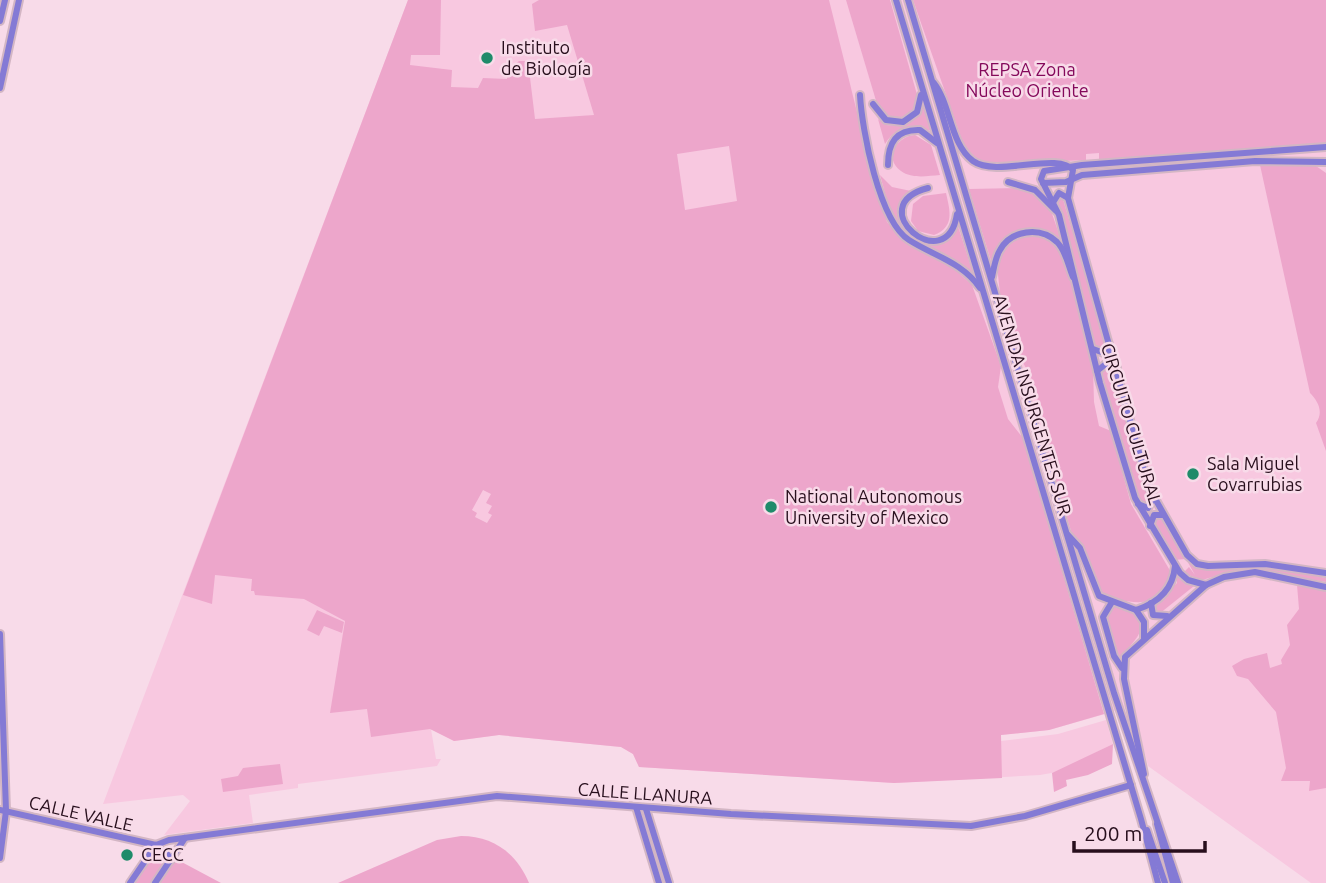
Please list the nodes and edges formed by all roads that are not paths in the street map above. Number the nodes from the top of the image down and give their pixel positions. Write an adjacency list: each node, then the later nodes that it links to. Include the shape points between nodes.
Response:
1 (5, 0): 5 (street)
2 (19, 0): 8 (street)
3 (896, 0): 6 (street, AVENIDA INSURGENTES SUR)
4 (908, 0): 7 (street, AVENIDA INSURGENTES SUR)
5 (0, 21)
6 (918, 72): 10 (street, via 921,103 911,119 889,121); 12 (street, AVENIDA INSURGENTES SUR)
7 (931, 79): 16 (street, via 943,97 962,149 976,163 991,168 1060,163); 25 (street, AVENIDA INSURGENTES SUR)
8 (0, 88)
9 (860, 95): 27 (street, via 864,126 893,222 910,241 966,271)
10 (873, 104)
11 (1323, 147): 13 (street, via 1312,153); 16 (street)
12 (940, 150): 15 (street, via 926,132 908,131 890,144); 23 (street, AVENIDA INSURGENTES SUR)
13 (1310, 161): 14 (street); 17 (street, via 1252,161)
14 (1326, 162)
15 (888, 165)
16 (1071, 167): 17 (street, CIRCUITO CULTURAL); 19 (street, via 1044,171)
17 (1073, 178): 19 (street); 21 (street, CIRCUITO CULTURAL)
18 (1008, 182): 24 (street, via 1035,190)
19 (1043, 183): 22 (street, CIRCUITO CULTURAL)
20 (928, 188): 23 (street, via 912,194 904,205 904,220 913,235 925,240 943,238 954,227)
21 (1068, 198): 22 (street, via 1059,193); 28 (street, CIRCUITO CULTURAL)
22 (1054, 201): 24 (street, CIRCUITO CULTURAL)
23 (958, 209): 27 (street, AVENIDA INSURGENTES SUR)
24 (1059, 215): 26 (street, CIRCUITO CULTURAL)
25 (991, 279): 26 (street, via 1003,245 1017,235 1034,232 1060,246); 36 (street, AVENIDA INSURGENTES SUR)
26 (1078, 284): 29 (street, CIRCUITO CULTURAL)
27 (986, 299): 50 (street, AVENIDA INSURGENTES SUR)
28 (1109, 344): 29 (street, via 1100,354); 30 (street, CIRCUITO CULTURAL)
29 (1092, 348): 31 (street, CIRCUITO CULTURAL)
30 (1118, 370): 31 (street, via 1107,363); 32 (street, CIRCUITO CULTURAL)
31 (1097, 371): 33 (street, CIRCUITO CULTURAL)
32 (1153, 497): 33 (street, via 1148,508); 34 (street, CIRCUITO CULTURAL)
33 (1137, 503): 35 (street, CIRCUITO CULTURAL)
34 (1164, 515): 35 (street, via 1150,519); 38 (street, CIRCUITO CULTURAL, via 1197,564 1265,564)
35 (1151, 528): 37 (street, CIRCUITO CULTURAL)
36 (1066, 533): 41 (street, via 1080,548 1098,596); 49 (street, AVENIDA INSURGENTES SUR)
37 (1175, 566): 39 (street, CIRCUITO CULTURAL, via 1188,580); 42 (street, via 1172,585)
38 (1326, 573)
39 (1206, 585): 40 (street, via 1255,572); 44 (street)
40 (1326, 587)
41 (1112, 602): 43 (street); 47 (street, via 1103,617 1114,656)
42 (1152, 603): 43 (street); 44 (street, via 1153,615)
43 (1136, 610): 46 (street, via 1144,622)
44 (1169, 616): 46 (street)
45 (0, 634): 48 (street)
46 (1144, 638): 47 (street, via 1128,652)
47 (1122, 667): 49 (street)
48 (3, 773): 53 (street)
49 (1144, 781): 54 (street, AVENIDA INSURGENTES SUR)
50 (1131, 785): 52 (street, CALLE LLANURA, via 1025,816 966,827); 55 (street, AVENIDA INSURGENTES SUR)
51 (636, 807): 52 (street, CALLE LLANURA); 57 (street); 58 (street, CALLE LLANURA, via 497,796)
52 (646, 809): 56 (street)
53 (3, 811): 59 (street, CALLE VALLE); 60 (street)
54 (1156, 817): 68 (street, AVENIDA INSURGENTES SUR); 69 (street, AVENIDA INSURGENTES SUR)
55 (1142, 818): 66 (street, AVENIDA INSURGENTES SUR); 67 (street, AVENIDA INSURGENTES SUR)
56 (652, 827): 57 (street); 65 (street)
57 (642, 829): 64 (street)
58 (185, 838): 59 (street, CALLE LLANURA); 61 (street)
59 (154, 848): 61 (street, via 165,851); 62 (street)
60 (0, 858)
61 (171, 860): 63 (street)
62 (130, 883)
63 (155, 883)
64 (659, 883)
65 (669, 883)
66 (1158, 883)
67 (1165, 883)
68 (1173, 883)
69 (1178, 883)

